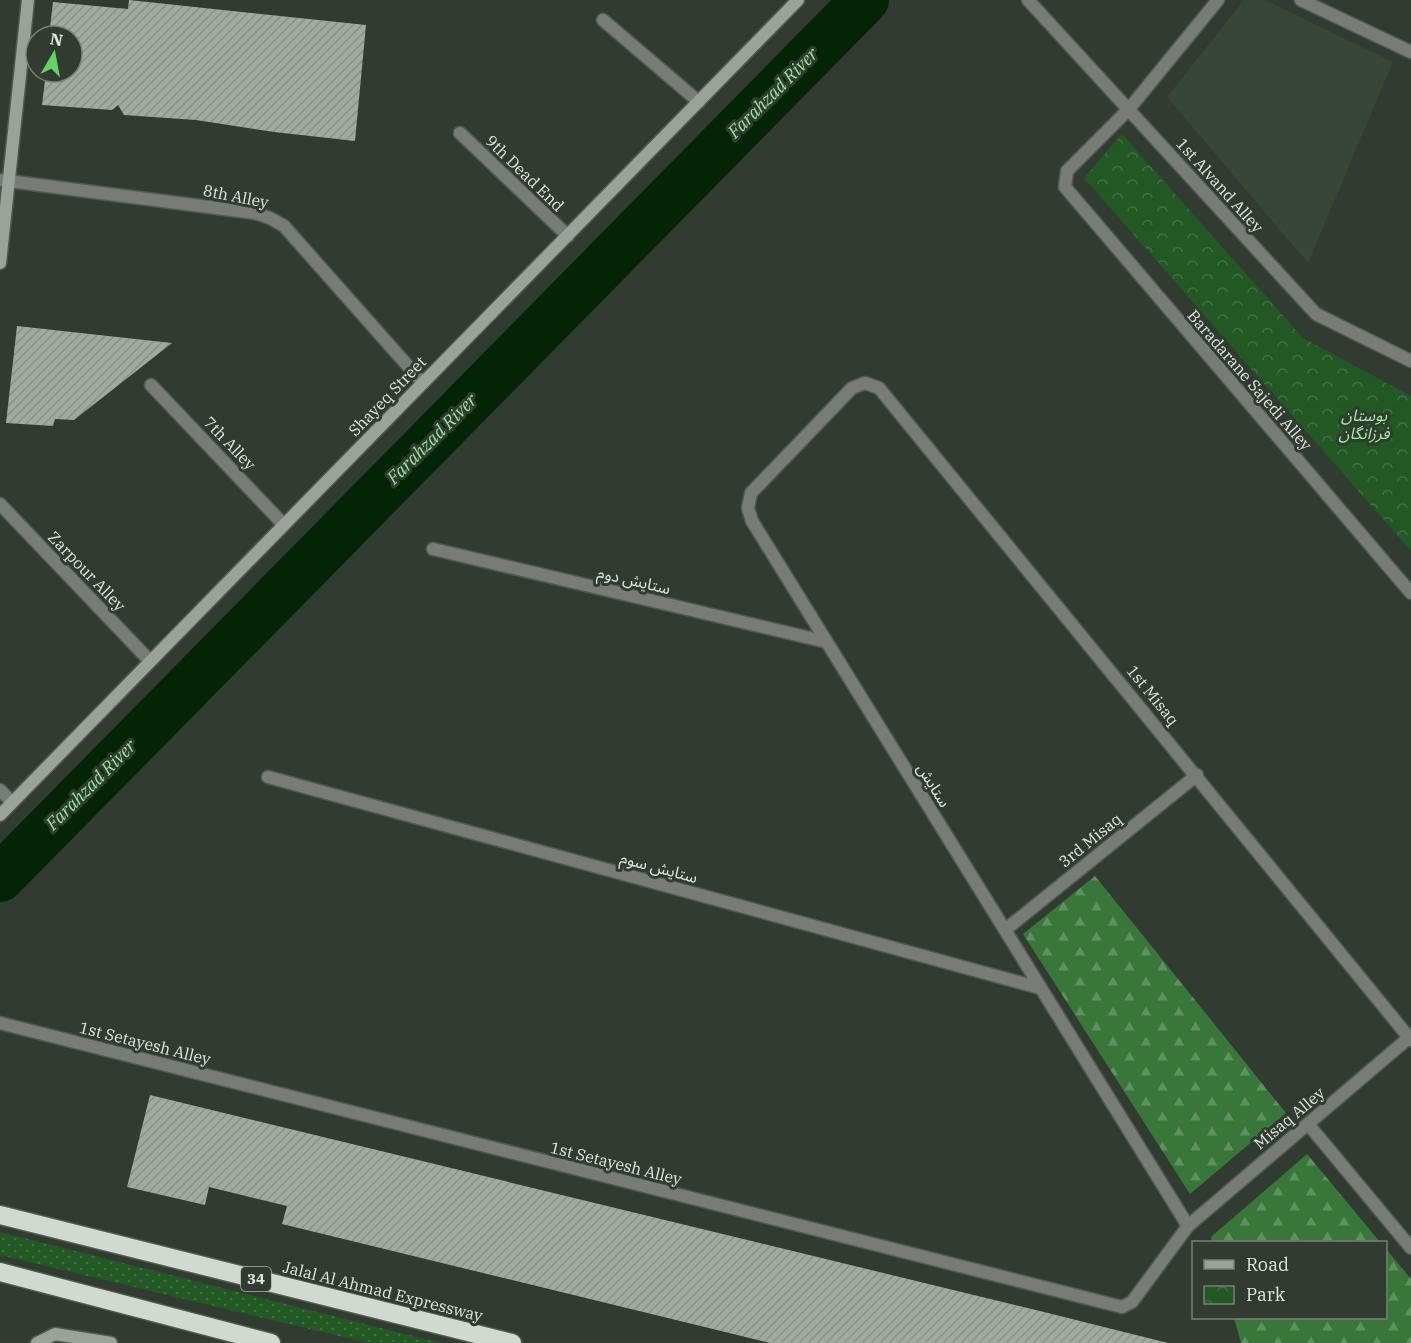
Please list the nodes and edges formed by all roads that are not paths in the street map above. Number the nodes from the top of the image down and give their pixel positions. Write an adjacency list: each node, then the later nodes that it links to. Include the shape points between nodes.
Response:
1 (28, 0): 11 (street)
2 (798, 0): 8 (street, Shayeq Street)
3 (1028, 0): 9 (street, 1st Alvand Alley)
4 (1218, 0): 9 (street)
5 (1301, 0): 7 (street)
6 (603, 20): 8 (street)
7 (1411, 52)
8 (699, 102): 12 (street, Shayeq Street)
9 (1129, 109): 14 (street, 1st Alvand Alley, via 1316,314); 21 (street, Baradarane Sajedi Alley, via 1067,171 1065,187)
10 (460, 133): 12 (street, 9th Dead End)
11 (4, 180): 13 (street); 16 (street, 8th Alley, via 270,218 284,226)
12 (568, 236): 16 (street, Shayeq Street)
13 (0, 263)
14 (1411, 361)
15 (865, 382): 22 (street, ستایش, via 852,388 751,493 748,508 752,521); 24 (street, 1st Misaq, via 879,388)
16 (423, 383): 19 (street, Shayeq Street)
17 (151, 385): 19 (street, 7th Alley)
18 (0, 504): 23 (street, Zarpour Alley)
19 (284, 525): 23 (street, Shayeq Street)
20 (433, 549): 22 (street, ستایش دوم)
21 (1411, 593)
22 (827, 642): 29 (street, ستایش)
23 (150, 662): 27 (street, Shayeq Street)
24 (1197, 775): 29 (street, 3rd Misaq); 32 (street, 1st Misaq)
25 (268, 777): 30 (street, ستایش سوم)
26 (0, 790): 27 (street)
27 (12, 802): 28 (street, Shayeq Street)
28 (0, 815)
29 (1005, 930): 30 (street, ستایش)
30 (1040, 988): 35 (street, ستایش)
31 (0, 1023): 35 (street, 1st Setayesh Alley, via 1110,1305 1122,1307 1132,1302)
32 (1410, 1038): 33 (street, Misaq Alley)
33 (1308, 1124): 35 (street, Misaq Alley); 36 (street)
34 (0, 1215): 41 (highway, Jalal Al Ahmad Expressway / 34)
35 (1188, 1226)
36 (1411, 1248)
37 (0, 1272): 40 (highway)
38 (38, 1343): 39 (street, via 55,1334)
39 (111, 1343)
40 (272, 1343)
41 (512, 1343)

